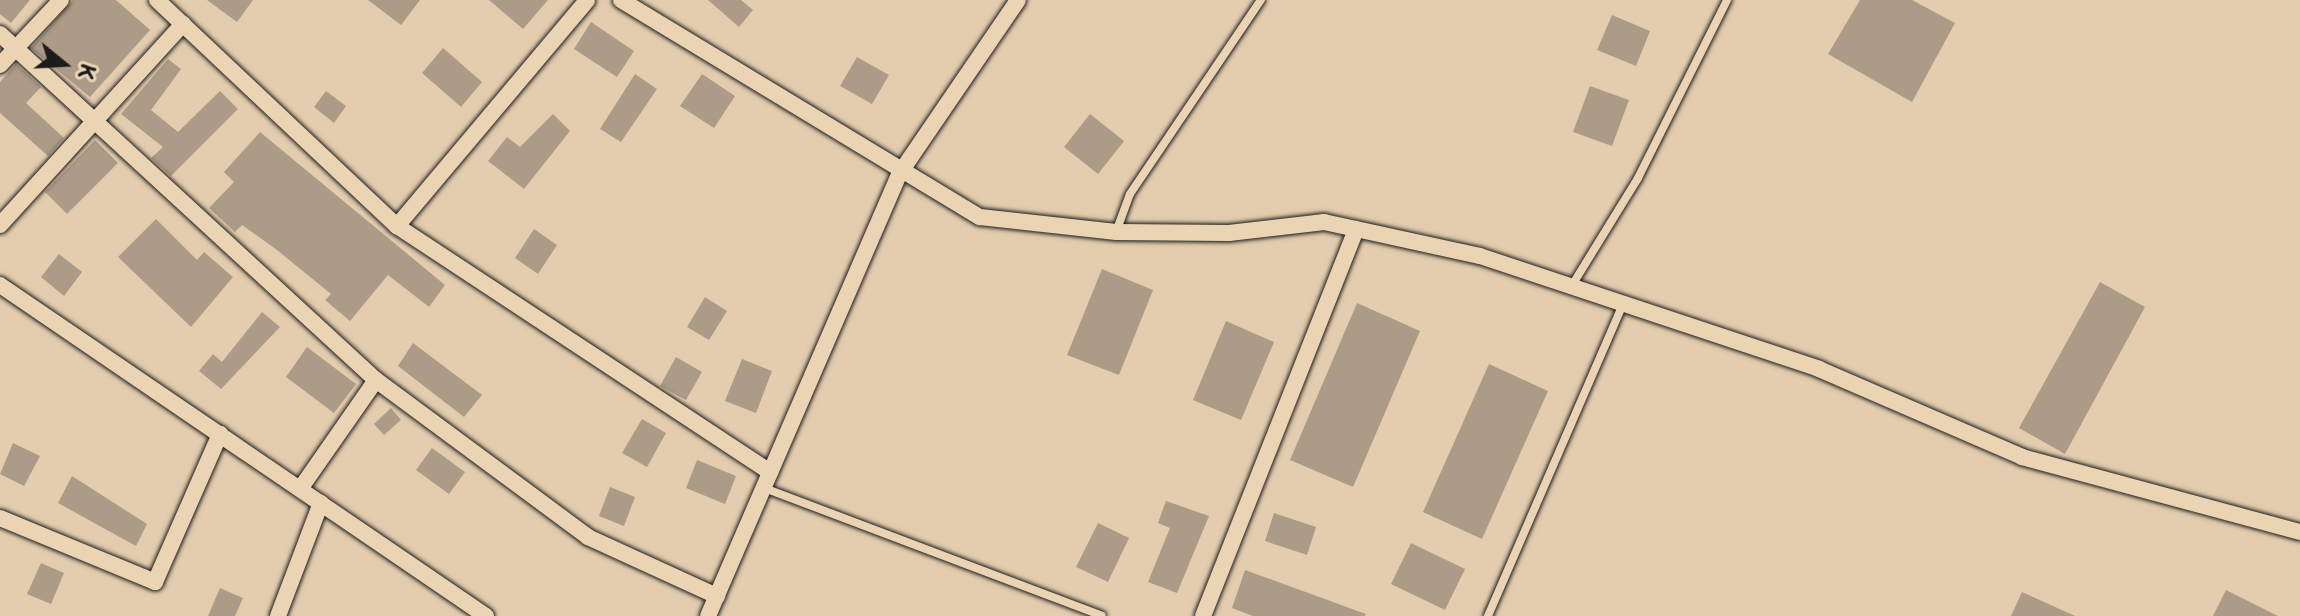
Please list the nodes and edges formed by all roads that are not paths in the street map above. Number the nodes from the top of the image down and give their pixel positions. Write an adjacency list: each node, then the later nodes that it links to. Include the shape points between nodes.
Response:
1 (61, 0): 11 (street)
2 (157, 0): 9 (street)
3 (587, 0): 16 (street)
4 (621, 0): 8 (street)
5 (1018, 0): 14 (street)
6 (1261, 0): 18 (lane, via 1130,194)
7 (1727, 0): 20 (lane, via 1638,178)
8 (646, 6): 14 (street)
9 (183, 24): 13 (street); 16 (street)
10 (0, 34): 11 (street)
11 (15, 49): 12 (street); 13 (street)
12 (0, 65)
13 (93, 120): 15 (street); 22 (street)
14 (900, 173): 18 (street, via 980,217); 24 (street)
15 (0, 225)
16 (397, 226): 24 (street)
17 (1356, 229): 18 (street, via 1324,222 1229,233); 20 (street, via 1480,256); 35 (street)
18 (1116, 232)
19 (0, 285): 23 (street)
20 (1571, 287): 21 (street)
21 (1623, 304): 29 (street, via 1819,369 2022,457); 36 (lane)
22 (376, 380): 26 (street); 30 (street, via 588,537)
23 (220, 434): 26 (street); 28 (street, via 155,582)
24 (770, 472): 25 (street)
25 (763, 488): 30 (street); 34 (lane)
26 (300, 489): 27 (street)
27 (321, 503): 31 (street); 32 (street)
28 (0, 518)
29 (2300, 532)
30 (717, 596): 33 (street)
31 (482, 615)
32 (278, 616)
33 (708, 616)
34 (1102, 616)
35 (1203, 616)
36 (1488, 616)

